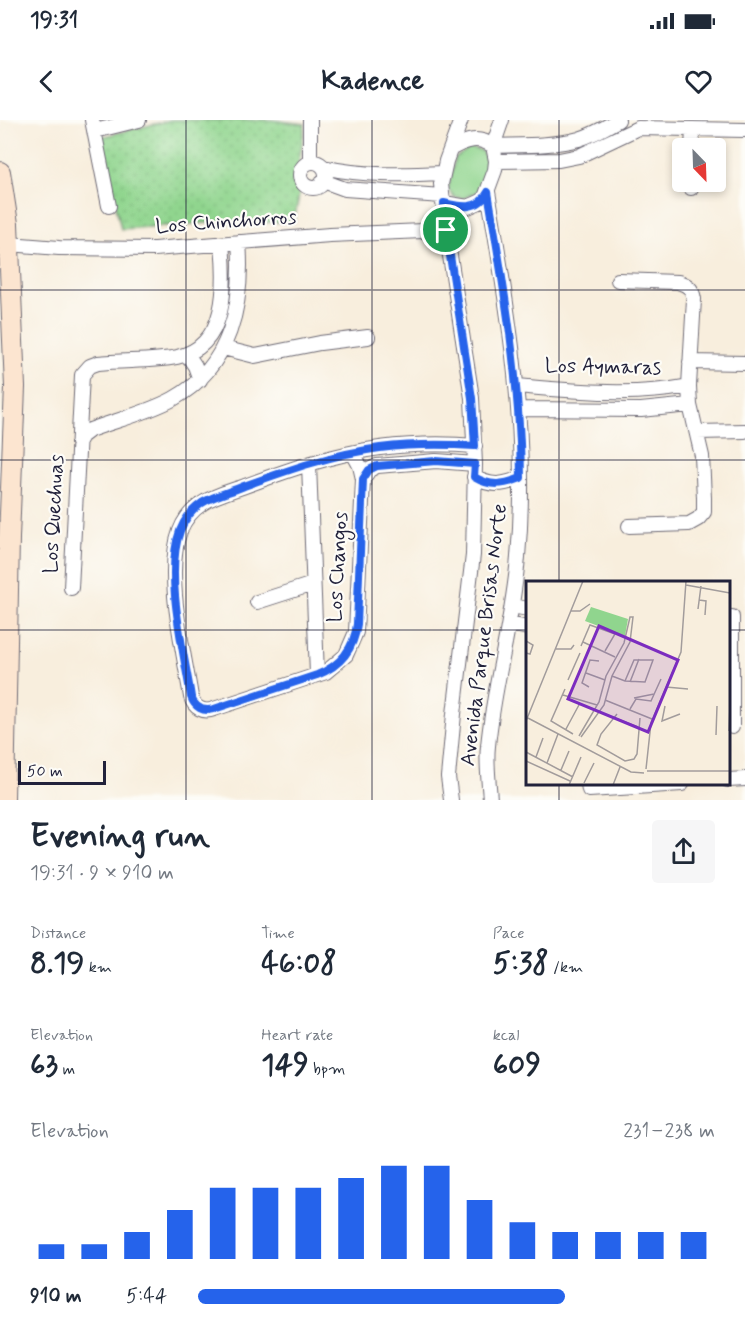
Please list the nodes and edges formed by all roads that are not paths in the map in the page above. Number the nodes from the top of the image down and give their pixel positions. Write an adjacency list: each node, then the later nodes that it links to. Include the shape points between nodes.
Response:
1 (139, 120): 7 (street)
2 (310, 120): 14 (street)
3 (461, 120): 12 (street, Avenida Parque Brisas Norte)
4 (502, 120): 11 (street)
5 (618, 120): 11 (street, via 579,139)
6 (636, 124): 8 (street); 13 (street, via 579,156)
7 (93, 125): 19 (street)
8 (693, 129): 9 (street); 10 (street)
9 (745, 130)
10 (693, 138)
11 (493, 146): 12 (street, via 476,139); 13 (street, Avenida Parque Brisas Norte)
12 (452, 148): 16 (street, Avenida Parque Brisas Norte)
13 (496, 161): 17 (street, Avenida Parque Brisas Norte)
14 (319, 170): 16 (street); 18 (street, via 345,189)
15 (0, 172): 22 (street)
16 (443, 173): 18 (street, Avenida Parque Brisas Norte)
17 (488, 192): 18 (street, via 484,200 468,207); 31 (street, Avenida Parque Brisas Norte)
18 (443, 199): 20 (street, Avenida Parque Brisas Norte)
19 (109, 206)
20 (446, 230): 21 (street, Los Chinchorros); 41 (street, Avenida Parque Brisas Norte, via 472,398)
21 (239, 242): 23 (street, Los Chinchorros); 26 (street, Los Quechuas, via 237,307)
22 (9, 244): 23 (street, Los Chinchorros, via 131,250); 33 (street)
23 (222, 244): 27 (street, Los Quechuas, via 224,279 220,312 208,338)
24 (618, 280): 28 (street, Los Aymaras, via 687,285 694,299)
25 (368, 338): 26 (street, via 255,356)
26 (223, 348): 30 (street, Los Quechuas)
27 (187, 354): 30 (street); 36 (street, Los Quechuas, via 90,366 80,382)
28 (690, 362): 29 (street, Los Aymaras); 32 (street, Los Aymaras)
29 (745, 363)
30 (200, 380): 37 (street, Los Quechuas, via 173,399)
31 (517, 386): 32 (street, Los Aymaras, via 617,393 661,392); 35 (street, Avenida Parque Brisas Norte)
32 (688, 386): 34 (street, Los Aymaras)
33 (8, 388): 48 (street)
34 (690, 405): 35 (street, Los Aymaras, via 641,411); 39 (street, Los Aymaras)
35 (519, 409): 45 (street, Avenida Parque Brisas Norte)
36 (79, 410): 37 (street, via 88,423); 40 (street, Los Quechuas)
37 (100, 426): 40 (street, Los Quechuas, via 85,433)
38 (745, 431): 39 (street)
39 (698, 432): 47 (street, Los Aymaras, via 704,513 689,524)
40 (78, 443): 50 (street, Los Quechuas)
41 (475, 446): 42 (street, Los Changos, via 418,444); 44 (street, Avenida Parque Brisas Norte)
42 (353, 453): 43 (street, Los Changos); 46 (street, Los Changos)
43 (309, 464): 49 (street, Los Changos); 57 (street, Los Changos, via 211,499 195,509 180,531 175,582 191,697 199,709 214,709)
44 (475, 470): 45 (street, via 492,485); 46 (street, via 436,461 377,466); 65 (street, Avenida Parque Brisas Norte, via 473,555 448,777)
45 (521, 478): 52 (street, Avenida Parque Brisas Norte)
46 (363, 479): 57 (street, Los Changos, via 356,632 351,648 340,661)
47 (629, 526)
48 (4, 539): 64 (street)
49 (313, 584): 51 (street, Los Changos); 57 (street, Los Changos)
50 (71, 588)
51 (257, 602)
52 (512, 606): 53 (street); 55 (street, Avenida Parque Brisas Norte)
53 (526, 609)
54 (735, 616): 58 (street)
55 (509, 624): 56 (street); 66 (street, Avenida Parque Brisas Norte, via 488,748)
56 (526, 628)
57 (317, 675)
58 (730, 676): 59 (street)
59 (732, 727)
60 (745, 779): 61 (street)
61 (730, 780)
62 (636, 785): 63 (street)
63 (589, 787)
64 (4, 800)
65 (451, 800)
66 (490, 800)

